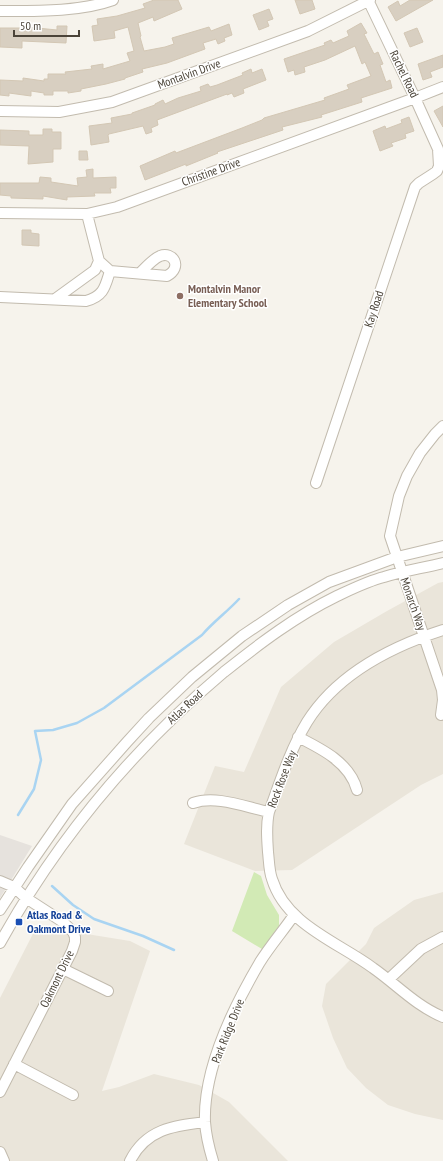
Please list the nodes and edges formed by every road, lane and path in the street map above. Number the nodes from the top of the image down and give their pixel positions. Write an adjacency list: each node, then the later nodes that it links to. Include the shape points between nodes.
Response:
1 (113, 0): 3 (street, via 101,4 46,11)
2 (369, 0): 5 (street, Rachel Road); 6 (street, Montalvin Drive, via 308,31 112,102 59,112)
3 (0, 11)
4 (443, 87): 5 (street, Christine Drive)
5 (416, 98): 7 (street, Rachel Road); 9 (street, Christine Drive, via 117,206)
6 (0, 111)
7 (441, 148): 16 (street, Kay Road, via 437,171 415,187)
8 (0, 213): 9 (street, Christine Drive)
9 (87, 214): 10 (street)
10 (99, 261): 11 (street); 14 (street, via 95,270)
11 (110, 271): 12 (street); 14 (street, via 105,287 95,298 86,301)
12 (140, 273)
13 (0, 297): 14 (street)
14 (55, 299)
15 (443, 426): 18 (street, Monarch Way, via 420,453 399,496 390,536)
16 (316, 483)
17 (443, 546): 18 (street, Atlas Road)
18 (397, 557): 20 (street, Monarch Way); 29 (street, Atlas Road, via 329,582 288,605 242,636 192,678 131,737 72,804)
19 (443, 563): 20 (street, Atlas Road)
20 (402, 572): 22 (street, Monarch Way); 30 (street, Atlas Road, via 383,577 310,611 252,649 203,690 139,753 82,819)
21 (443, 630): 22 (street, Rock Rose Way)
22 (424, 636): 23 (street, Monarch Way, via 442,690); 24 (street, Rock Rose Way, via 382,655 346,679 317,707)
23 (441, 715)
24 (298, 737): 25 (street, via 319,747 338,761 354,780); 27 (street, Rock Rose Way)
25 (357, 790)
26 (193, 803): 27 (street, via 215,800)
27 (269, 812): 32 (street, Rock Rose Way, via 267,836 272,879 282,900)
28 (0, 881): 29 (street, Oakmont Drive)
29 (14, 887): 30 (street, Oakmont Drive); 31 (street, Atlas Road)
30 (26, 898): 34 (street, Atlas Road); 35 (street, Oakmont Drive, via 64,922 73,932 75,942)
31 (0, 910)
32 (294, 915): 36 (street, Rock Rose Way); 42 (street, Park Ridge Drive, via 261,961 226,1029 210,1076)
33 (443, 937): 36 (street, via 421,948)
34 (0, 943)
35 (63, 969): 37 (street); 39 (street, Oakmont Drive)
36 (389, 979): 38 (street, Rock Rose Way, via 419,1004)
37 (108, 991)
38 (443, 1017)
39 (14, 1064): 40 (street, Oakmont Drive); 41 (street)
40 (0, 1092)
41 (73, 1095)
42 (205, 1122): 45 (street, via 165,1129 140,1146); 46 (street, Park Ridge Drive)
43 (0, 1152): 44 (street)
44 (4, 1161)
45 (130, 1161)
46 (213, 1161)

